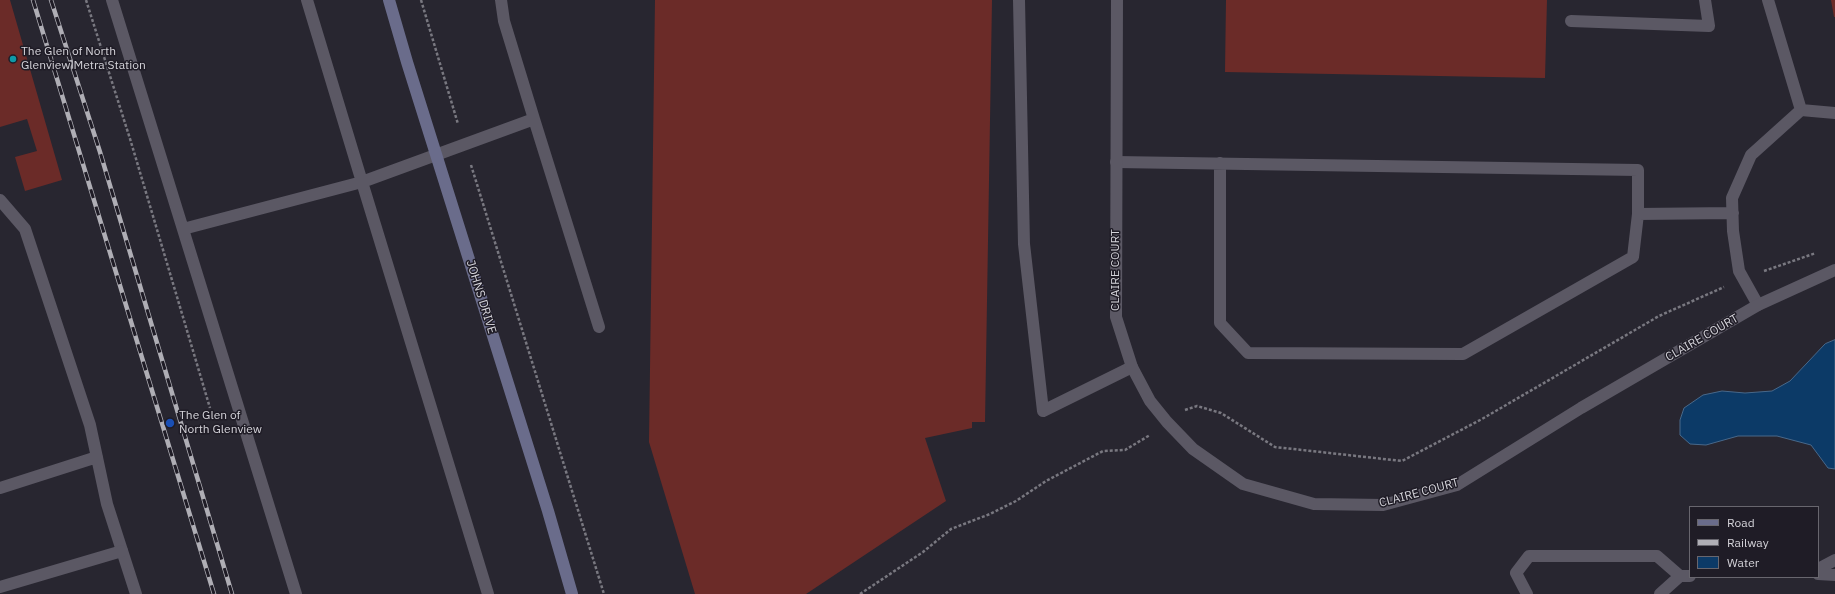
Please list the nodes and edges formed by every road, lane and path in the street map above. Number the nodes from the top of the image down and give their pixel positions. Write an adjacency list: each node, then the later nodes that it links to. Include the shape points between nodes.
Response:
1 (86, 0): 31 (path)
2 (112, 0): 24 (street)
3 (307, 0): 20 (street)
4 (389, 0): 16 (street, JOHNS DRIVE)
5 (421, 0): 14 (path)
6 (501, 0): 15 (street, via 504,20)
7 (1019, 0): 30 (street, via 1024,244 1043,411)
8 (1117, 0): 17 (street, CLAIRE COURT)
9 (1705, 0): 11 (street, via 1709,26)
10 (1768, 0): 12 (street)
11 (1571, 21)
12 (1801, 110): 13 (street); 22 (street, via 1751,155 1732,198)
13 (1835, 112)
14 (455, 114)
15 (534, 119): 16 (street); 29 (street)
16 (437, 156): 20 (street); 46 (street, JOHNS DRIVE)
17 (1116, 162): 18 (street); 30 (street, CLAIRE COURT, via 1116,317)
18 (1220, 163): 23 (street, via 1638,170); 23 (street, via 1220,323 1248,353 1463,354 1632,257)
19 (474, 175): 47 (path)
20 (362, 182): 24 (street); 45 (street)
21 (0, 200): 34 (street, via 25,229 90,425)
22 (1733, 213): 23 (street); 27 (street, via 1739,271)
23 (1638, 214)
24 (183, 229): 44 (street)
25 (1821, 251): 27 (path)
26 (1835, 270): 28 (street, CLAIRE COURT)
27 (1744, 278): 28 (street); 32 (path, via 1659,316 1482,419 1402,461 1275,447 1221,413 1196,406)
28 (1758, 305): 30 (street, CLAIRE COURT, via 1581,408 1457,486 1383,505 1314,504 1243,484 1193,448 1167,422 1150,401)
29 (600, 327)
30 (1132, 367)
31 (210, 408)
32 (1180, 412)
33 (1152, 434): 48 (path, via 1125,450 1103,452 1046,481 1016,501 951,529 923,552)
34 (97, 457): 35 (street); 36 (street, via 107,504)
35 (0, 488)
36 (122, 551): 42 (street); 43 (street)
37 (1835, 560): 38 (street)
38 (1819, 568)
39 (1819, 574): 40 (street)
40 (1835, 574)
41 (1685, 576): 49 (street, via 1657,556 1529,556 1516,573); 50 (street)
42 (0, 587)
43 (136, 594)
44 (296, 594)
45 (488, 594)
46 (572, 594)
47 (604, 594)
48 (860, 594)
49 (1527, 594)
50 (1660, 594)

